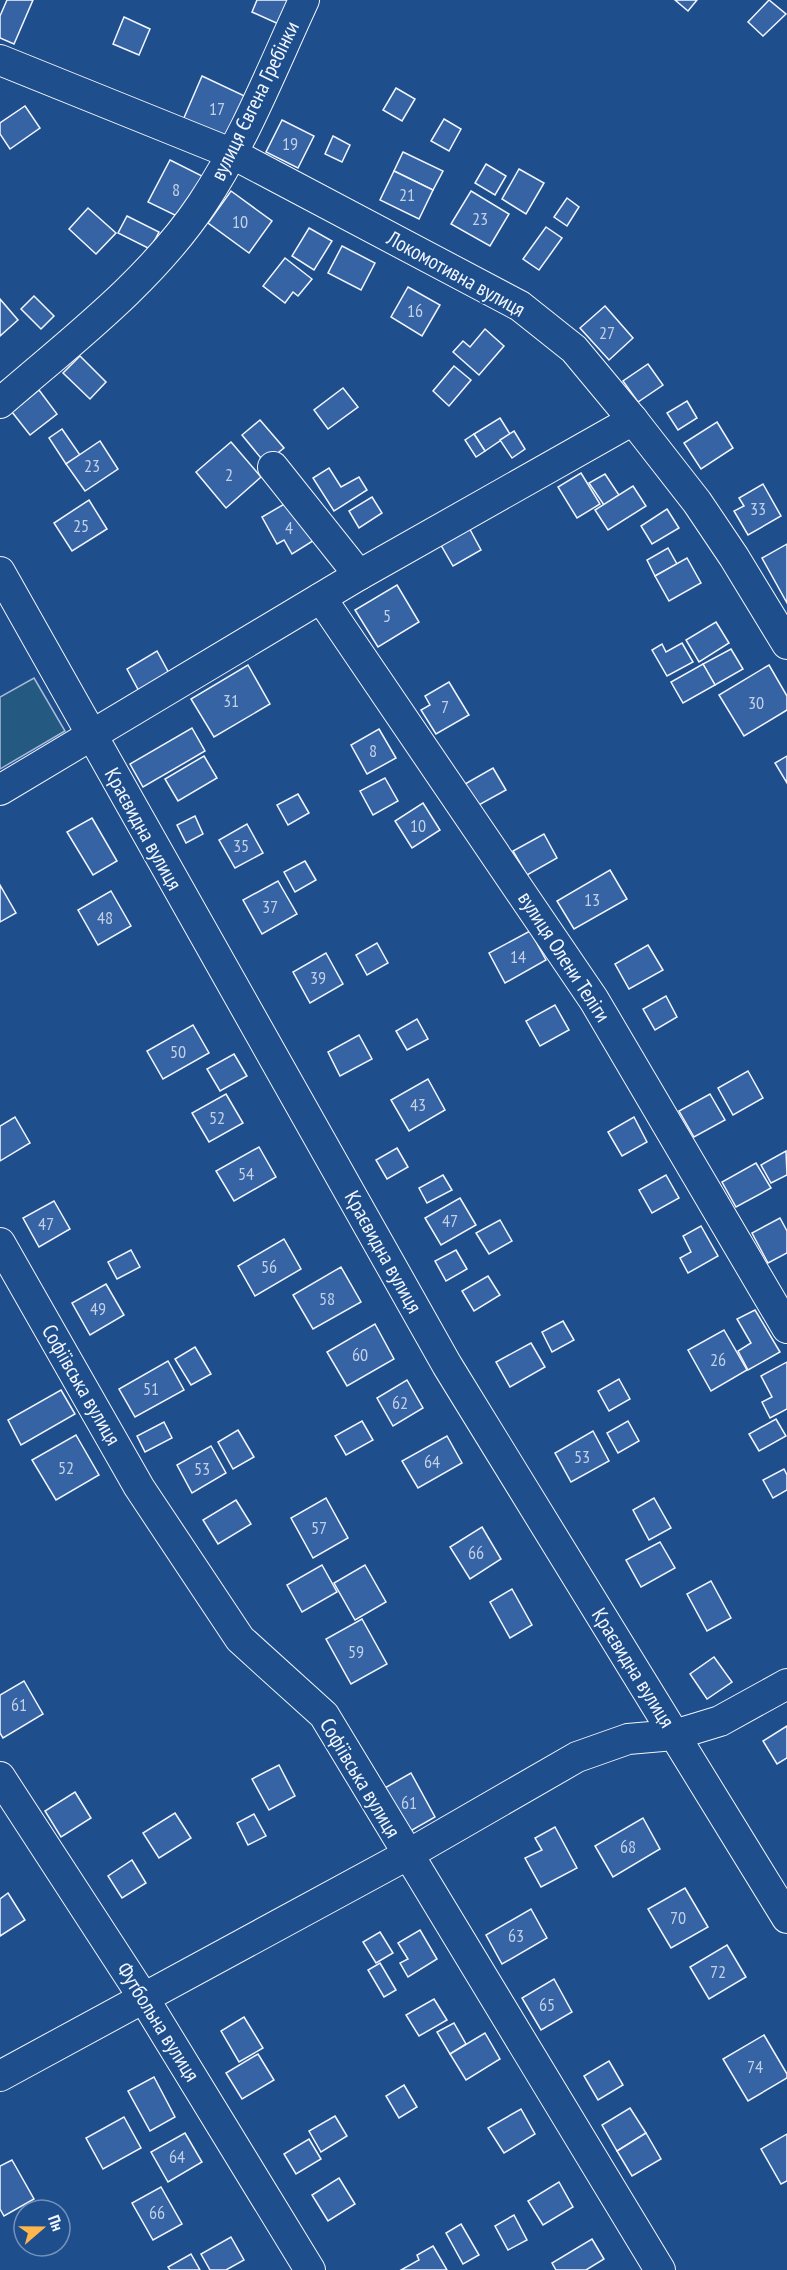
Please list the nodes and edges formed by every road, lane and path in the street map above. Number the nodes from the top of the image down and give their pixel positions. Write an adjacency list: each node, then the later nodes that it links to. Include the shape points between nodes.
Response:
1 (304, 0): 3 (street, вулиця Євгена Гребінки)
2 (0, 60): 3 (street, Локомотивна вулиця)
3 (233, 154): 4 (street, вулиця Євгена Гребінки, via 200,206 140,280); 5 (street, Локомотивна вулиця, via 520,306 574,349)
4 (0, 403)
5 (633, 420): 8 (street); 10 (street, Локомотивна вулиця, via 697,502)
6 (273, 467): 8 (street)
7 (0, 572): 11 (street, Краєвидна вулиця)
8 (359, 575): 9 (street)
9 (321, 598): 11 (street); 14 (street, вулиця Олени Теліги, via 594,1000)
10 (787, 644)
11 (92, 737): 12 (street); 16 (street, Краєвидна вулиця, via 447,1365)
12 (0, 790)
13 (0, 1243): 18 (street, Софіївська вулиця, via 139,1487 240,1640 324,1715)
14 (787, 1328)
15 (787, 1684): 16 (street, via 720,1721)
16 (674, 1735): 18 (street, via 628,1739 577,1757); 19 (street, Краєвидна вулиця)
17 (0, 1777): 20 (street, Футбольна вулиця)
18 (407, 1855): 20 (street); 23 (street, Софіївська вулиця)
19 (787, 1918)
20 (143, 1997): 21 (street); 22 (street, Футбольна вулиця)
21 (0, 2076)
22 (310, 2270)
23 (660, 2270)

